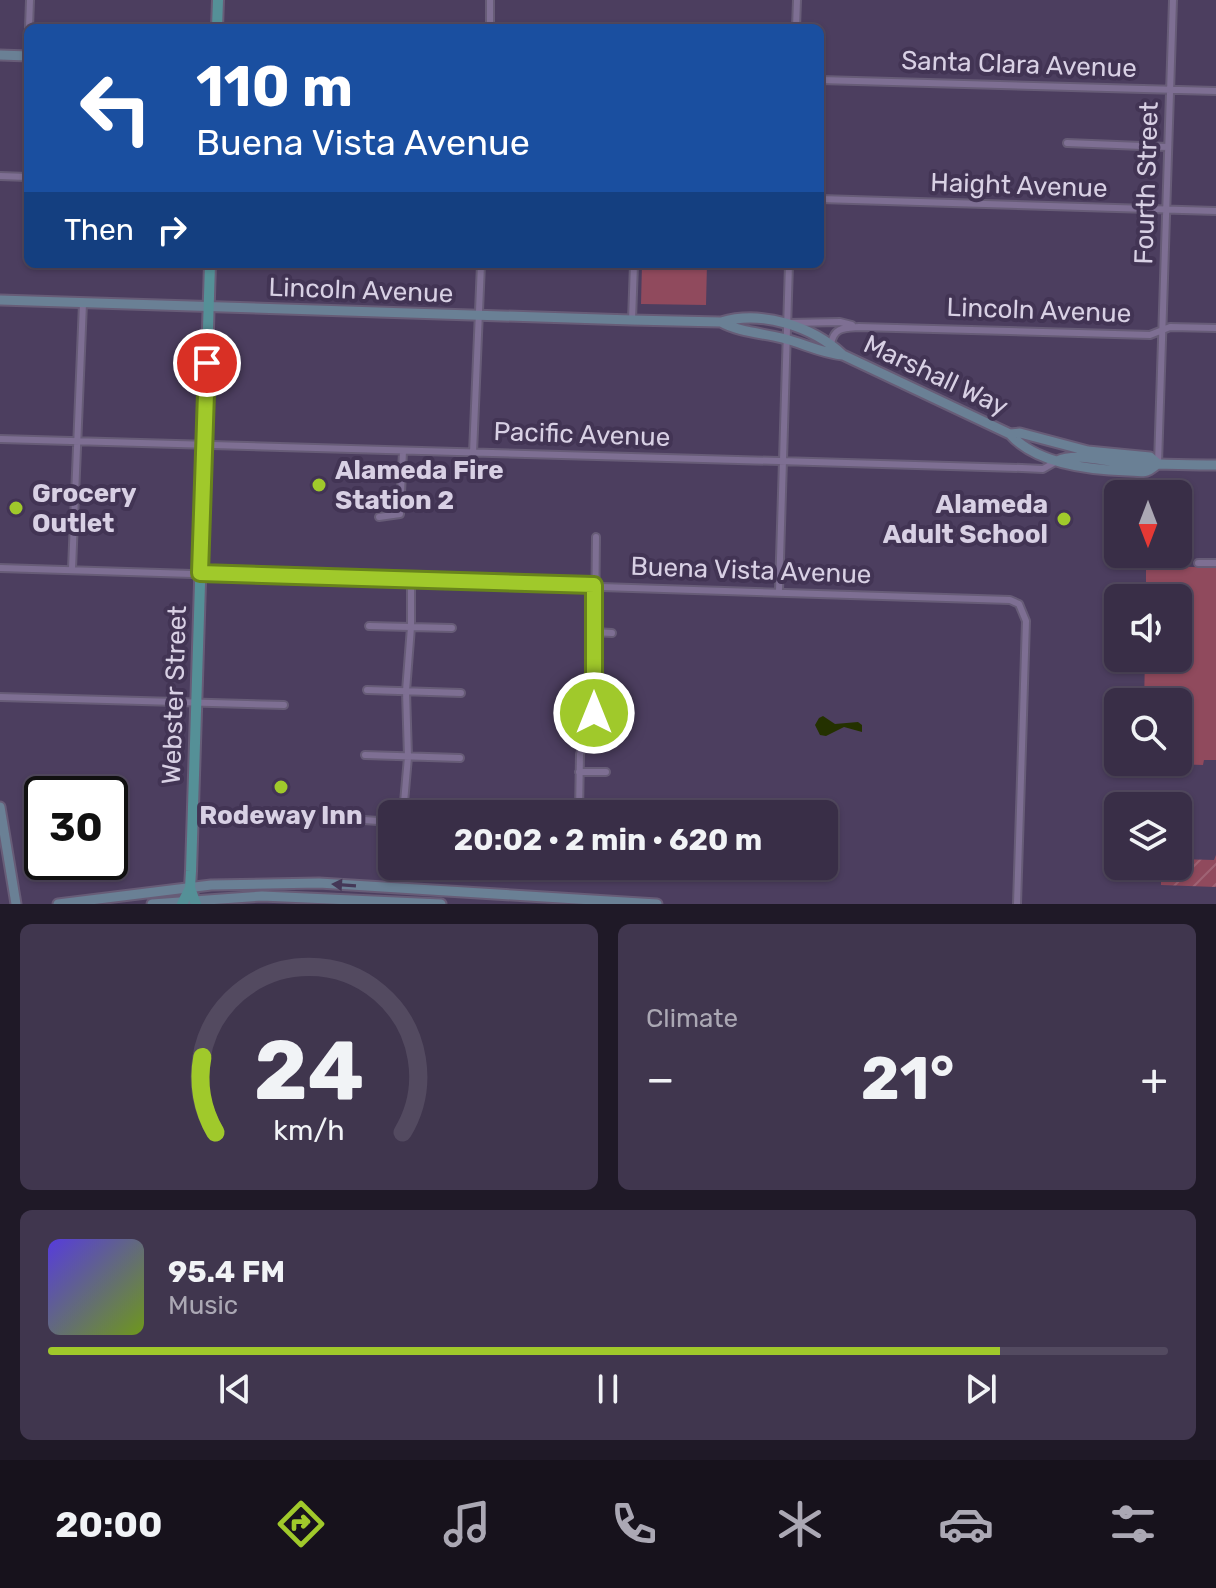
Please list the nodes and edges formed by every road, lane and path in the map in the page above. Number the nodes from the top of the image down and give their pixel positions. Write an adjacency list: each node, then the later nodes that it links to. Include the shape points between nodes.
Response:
1 (30, 0): 6 (street)
2 (218, 0): 7 (main road)
3 (490, 0): 8 (street)
4 (797, 0): 9 (street)
5 (1173, 0): 13 (street, Fourth Street)
6 (29, 24)
7 (217, 24)
8 (490, 24)
9 (796, 24)
10 (0, 55): 11 (street)
11 (24, 56)
12 (824, 80): 13 (street, Santa Clara Avenue)
13 (1169, 90): 14 (street, Santa Clara Avenue); 16 (street, Fourth Street)
14 (1216, 91)
15 (1067, 143): 16 (street)
16 (1167, 147): 20 (street, Fourth Street)
17 (0, 176): 18 (street)
18 (24, 177)
19 (824, 199): 20 (street, Haight Avenue)
20 (1165, 210): 21 (street, Haight Avenue); 36 (street, Fourth Street)
21 (1216, 211)
22 (210, 268): 28 (main road, Webster Street)
23 (481, 268): 29 (street)
24 (634, 268): 30 (street)
25 (789, 268): 32 (street)
26 (0, 300): 27 (street, Lincoln Avenue)
27 (83, 303): 28 (street, Lincoln Avenue); 42 (street)
28 (209, 307): 29 (street, Lincoln Avenue); 43 (main road, Webster Street)
29 (479, 315): 30 (street, Lincoln Avenue); 45 (street)
30 (632, 320): 31 (street, Lincoln Avenue)
31 (721, 322): 32 (street, Lincoln Avenue, via 733,318); 35 (street, Lincoln Avenue)
32 (788, 323): 33 (street, Lincoln Avenue); 35 (street); 37 (street); 38 (street, Marshall Way)
33 (859, 327): 36 (street, Lincoln Avenue, via 1150,335); 38 (street, via 838,329)
34 (1216, 328): 36 (street, Lincoln Avenue)
35 (744, 330): 37 (street, Lincoln Avenue)
36 (1161, 331): 48 (street, Fourth Street)
37 (788, 339): 39 (street, Marshall Way); 46 (street)
38 (831, 344): 39 (street, Marshall Way)
39 (843, 355): 40 (street, Marshall Way)
40 (1010, 434): 47 (street, Marshall Way); 48 (street, Marshall Way, via 1150,457)
41 (0, 439): 42 (street, Pacific Avenue)
42 (77, 441): 43 (street, Pacific Avenue); 55 (street)
43 (205, 445): 44 (street, Pacific Avenue); 56 (main road, Webster Street)
44 (403, 451): 45 (street, Pacific Avenue); 50 (street, via 400,514)
45 (473, 453): 46 (street, Pacific Avenue)
46 (783, 461): 47 (street, Pacific Avenue, via 1043,469); 59 (street)
47 (1057, 461): 48 (street, via 1075,457)
48 (1158, 464): 49 (street)
49 (1216, 465)
50 (379, 517)
51 (596, 537): 58 (street)
52 (1198, 563): 53 (street)
53 (1216, 563)
54 (0, 568): 55 (street, Buena Vista Avenue)
55 (72, 569): 56 (street, Buena Vista Avenue)
56 (200, 573): 57 (street, Buena Vista Avenue); 69 (main road, Webster Street)
57 (411, 580): 58 (street, Buena Vista Avenue); 61 (street)
58 (594, 585): 59 (street, Buena Vista Avenue); 63 (street)
59 (779, 591): 91 (street, Buena Vista Avenue, via 1000,598 1019,604 1026,621)
60 (369, 626): 61 (street)
61 (411, 627): 62 (street); 66 (street)
62 (452, 628)
63 (594, 632): 64 (street); 74 (street, via 594,713)
64 (612, 633)
65 (367, 690): 66 (street)
66 (406, 691): 67 (street); 72 (street)
67 (461, 693)
68 (0, 697): 69 (street)
69 (196, 702): 70 (street); 81 (main road, Webster Street)
70 (284, 705)
71 (365, 755): 72 (street)
72 (408, 757): 73 (street); 76 (street)
73 (460, 758)
74 (579, 772): 75 (street); 77 (street)
75 (606, 772)
76 (404, 800)
77 (579, 800)
78 (0, 807): 85 (street)
79 (364, 820): 80 (street)
80 (378, 821)
81 (190, 888): 82 (main road, Webster Street); 83 (main road, Webster Street); 86 (street); 89 (street, one-way to 81, via 319,883)
82 (182, 902): 83 (street); 87 (street)
83 (196, 902): 84 (street, via 262,896)
84 (420, 903): 88 (street)
85 (16, 904)
86 (58, 904)
87 (152, 904)
88 (441, 904)
89 (645, 904): 90 (street)
90 (657, 904)
91 (1017, 904)

